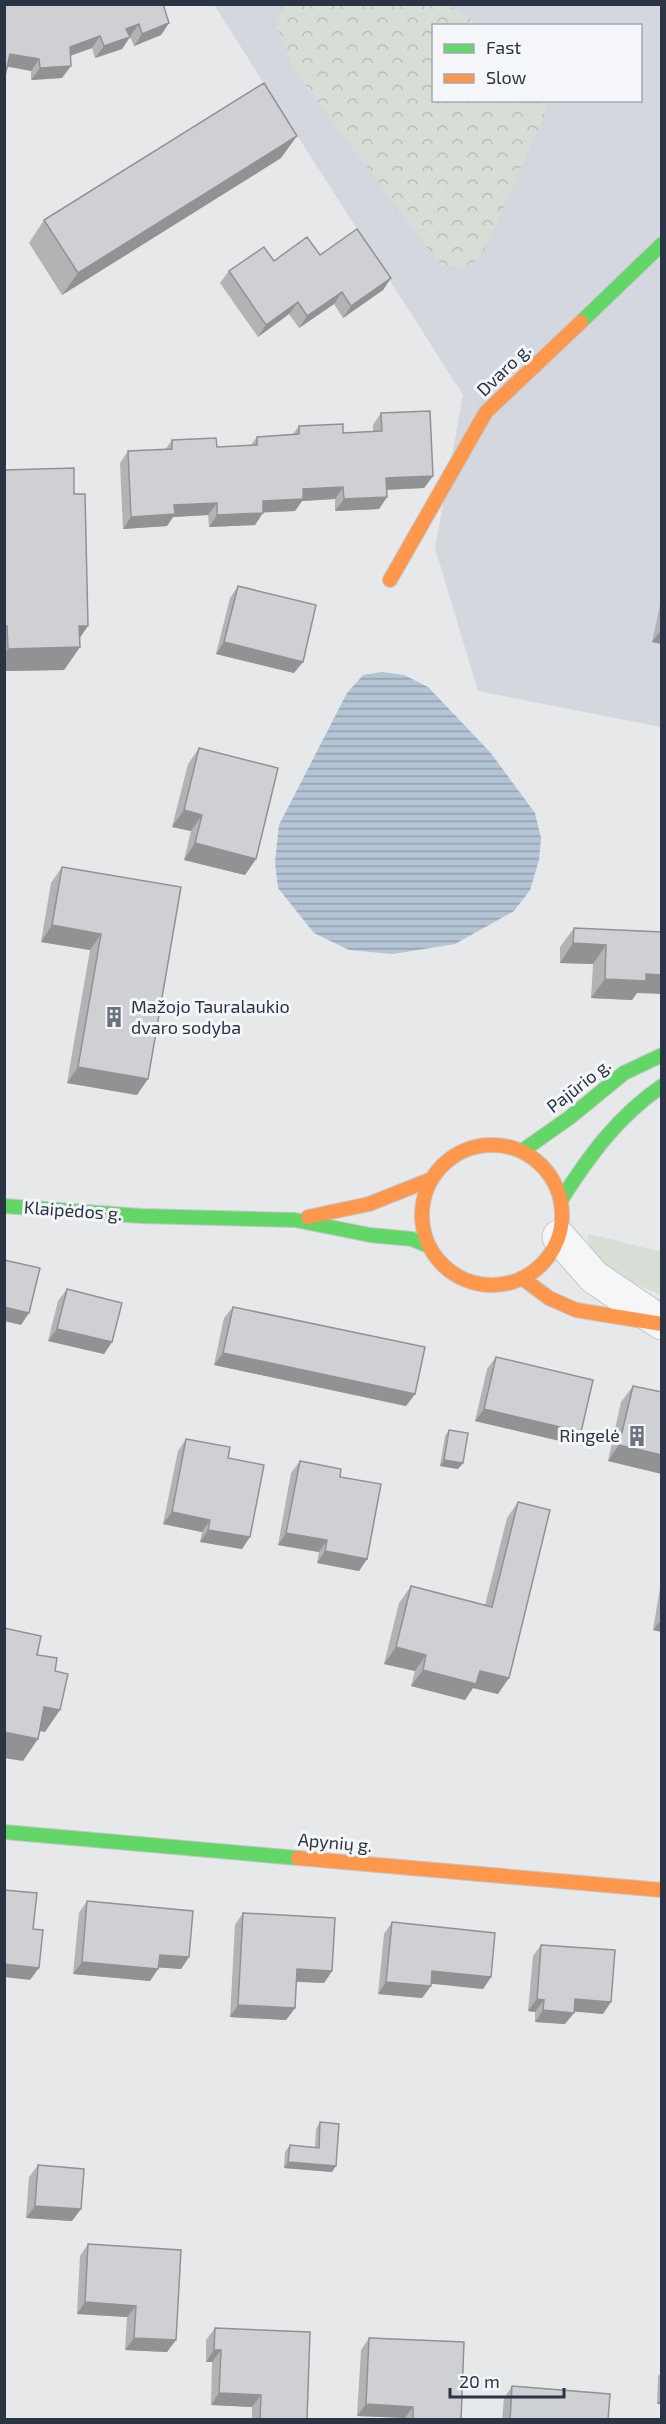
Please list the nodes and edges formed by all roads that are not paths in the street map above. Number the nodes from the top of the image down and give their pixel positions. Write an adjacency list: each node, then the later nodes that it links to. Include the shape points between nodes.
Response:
1 (662, 244): 2 (main road, Dvaro g., via 486,412)
2 (390, 580)
3 (662, 1054): 5 (main road, Pajūrio g., via 624,1073)
4 (662, 1086): 7 (main road, via 639,1100 595,1146)
5 (522, 1151): 6 (main road, via 481,1146 444,1164); 7 (main road, via 540,1163)
6 (432, 1179): 9 (main road, via 369,1204); 11 (main road, via 423,1212)
7 (561, 1200): 10 (main road)
8 (4, 1206): 9 (main road, Klaipėdos g., via 141,1216)
9 (296, 1220): 11 (main road, via 412,1239)
10 (559, 1236): 12 (main road, via 551,1254); 13 (street, via 594,1276)
11 (429, 1246): 12 (main road, via 459,1276 479,1284 501,1284)
12 (522, 1278): 13 (main road, via 549,1298 576,1310)
13 (662, 1323)
14 (4, 1832): 15 (main road, Apynių g.)
15 (662, 1890)

